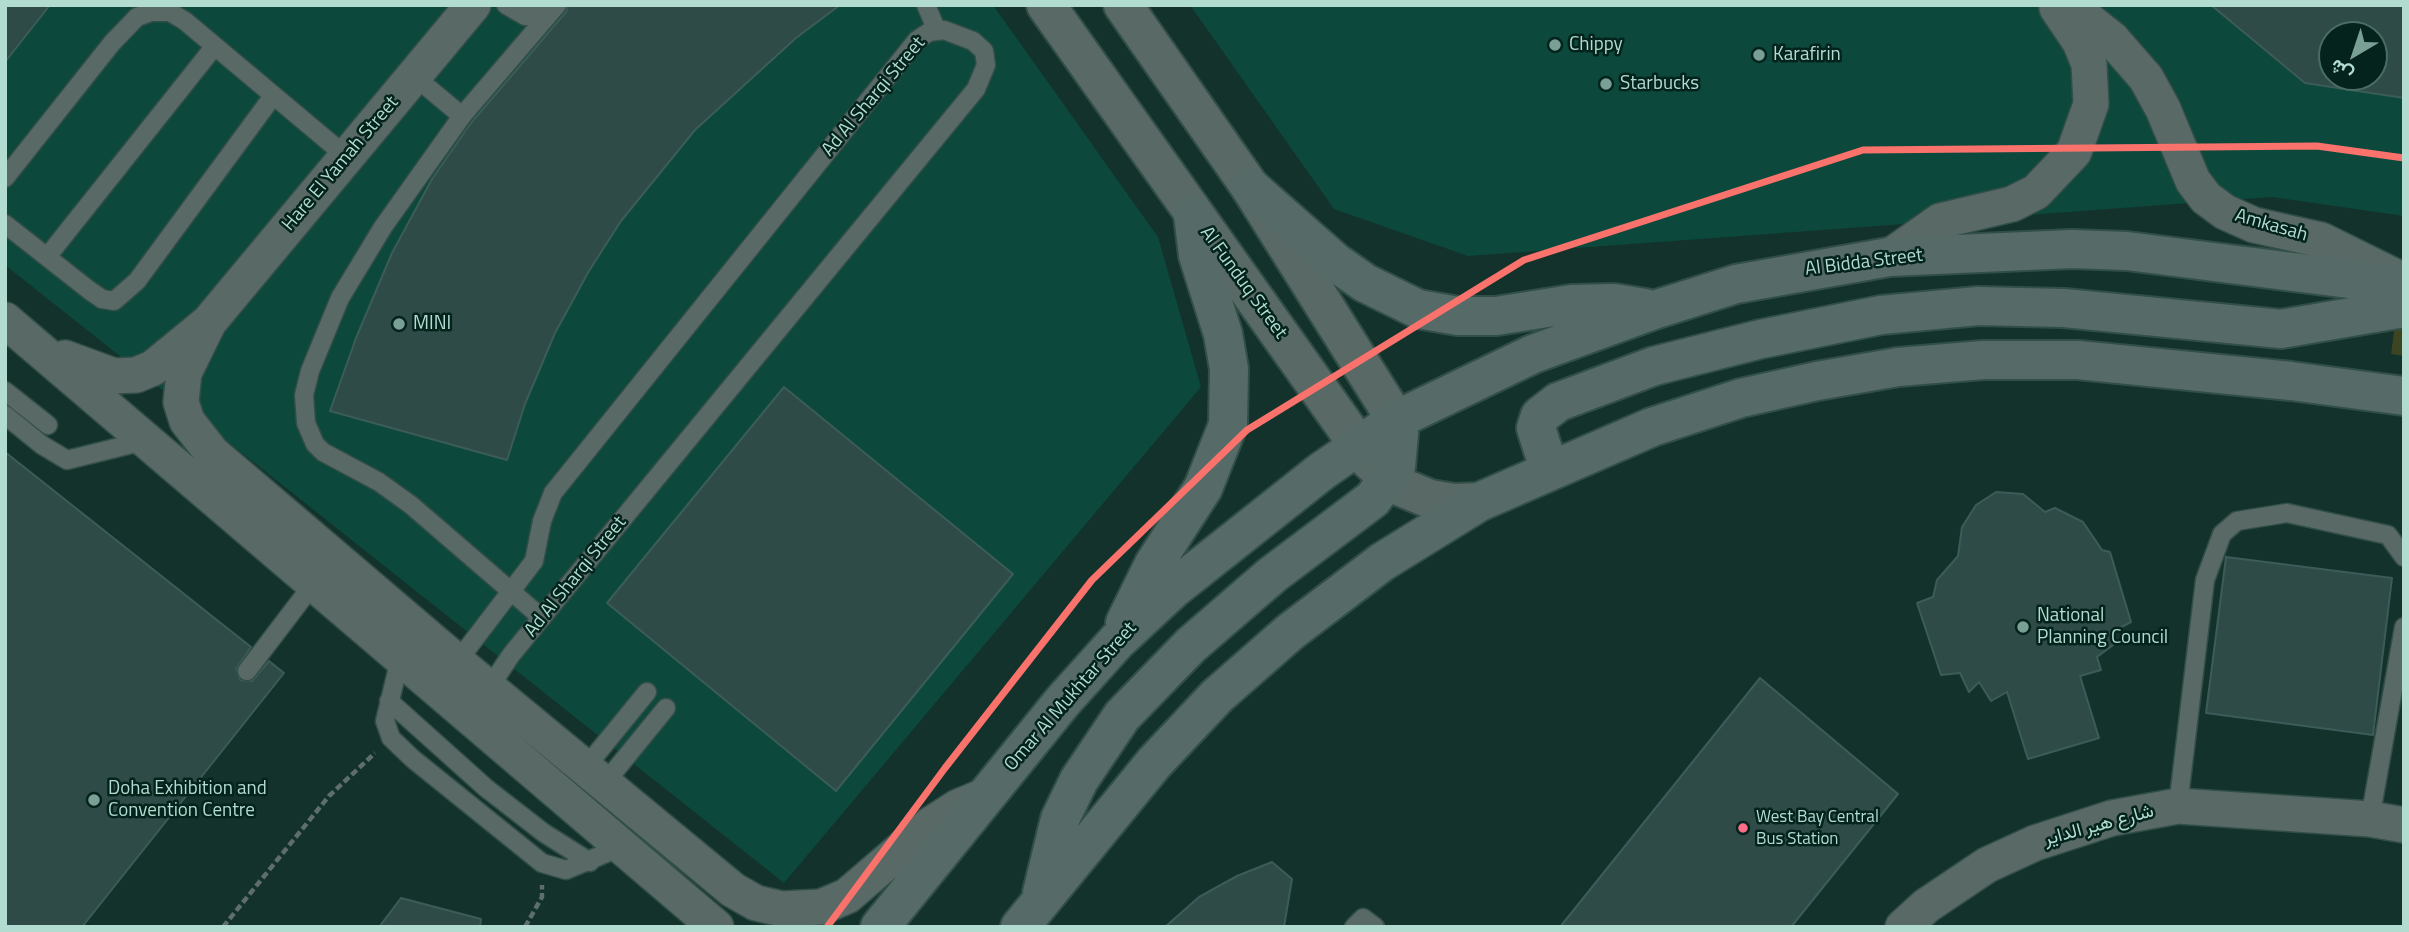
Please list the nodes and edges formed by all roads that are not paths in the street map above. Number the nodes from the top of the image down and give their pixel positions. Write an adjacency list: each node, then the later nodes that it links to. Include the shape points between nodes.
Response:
1 (473, 5): 11 (street, Hare El Yamah Street)
2 (506, 5): 8 (lane, via 525,16)
3 (926, 5): 9 (lane)
4 (1046, 5): 17 (street, Al Funduq Street)
5 (1123, 5): 16 (street)
6 (2055, 5): 20 (street, via 2089,64 2091,104 2074,152 2036,192 2012,204 1940,221)
7 (2069, 5): 21 (street, Amkasah, via 2112,39 2146,78 2193,181 2206,198 2254,225 2321,240)
8 (552, 10): 13 (lane)
9 (937, 31): 39 (lane, Ad Al Sharqi Street, via 917,40 553,493 541,521 534,561); 40 (lane, Ad Al Sharqi Street, via 960,34 984,51 986,65 976,89)
10 (215, 47): 12 (lane); 15 (lane, via 170,12 137,17); 19 (lane)
11 (414, 76): 13 (lane); 14 (street, Hare El Yamah Street)
12 (273, 96): 14 (lane); 19 (lane, via 124,294 114,300 102,299)
13 (462, 116): 39 (lane, via 383,227 340,298 310,371 304,407 306,423 323,452 411,505)
14 (347, 157): 25 (street, Hare El Yamah Street)
15 (5, 178)
16 (1250, 187): 23 (main road, via 1335,262 1418,309 1496,316 1572,304 1614,303); 30 (street)
17 (1193, 215): 33 (street, Al Funduq Street); 42 (main road, via 1198,255 1229,369 1228,425 1202,488 1149,573)
18 (5, 224): 19 (lane)
19 (47, 257)
20 (1889, 257): 21 (main road, Al Bidda Street, via 2058,249 2127,251); 23 (main road, Al Bidda Street, via 1736,284)
21 (2404, 283)
22 (2404, 308): 34 (main road, via 2281,329 2064,308 1978,306 1881,315 1654,366 1558,402 1540,416 1536,428 1544,453)
23 (1654, 310): 30 (main road, Al Bidda Street, via 1533,354)
24 (5, 320): 26 (street)
25 (209, 322): 26 (street, Hare El Yamah Street, via 153,368 125,376 92,370); 44 (street, Hare El Yamah Street, via 184,373 181,402 187,421 212,453)
26 (33, 343): 32 (street)
27 (5, 391): 31 (lane)
28 (2404, 396): 34 (main road, via 2078,360 1947,363 1844,376 1741,398)
29 (5, 415): 32 (lane, via 67,460)
30 (1396, 420): 33 (main road, Al Bidda Street); 35 (main road, via 1399,453)
31 (48, 425)
32 (148, 440): 38 (street)
33 (1358, 446): 35 (street, Al Funduq Street); 42 (main road, Omar Al Mukhtar Street, via 1224,546)
34 (1555, 468): 36 (main road)
35 (1389, 481): 36 (street, Al Funduq Street, via 1430,499); 57 (main road, via 1191,645 1122,716 1079,779)
36 (1479, 502): 57 (main road, via 1374,568 1217,696 1154,763)
37 (2404, 556): 52 (lane, via 2388,535 2287,513 2237,521 2222,534 2205,580)
38 (314, 583): 43 (street); 45 (lane)
39 (513, 593): 40 (lane); 44 (lane, Ad Al Sharqi Street)
40 (542, 618): 46 (lane, Ad Al Sharqi Street)
41 (2404, 627): 53 (lane)
42 (1117, 641): 51 (main road, Omar Al Mukhtar Street)
43 (400, 659): 48 (lane); 55 (street)
44 (457, 662): 46 (street)
45 (247, 671)
46 (489, 688): 50 (street)
47 (647, 692): 50 (lane)
48 (388, 701): 56 (lane, via 486,788); 56 (lane, via 385,720 391,738 542,863 566,870)
49 (666, 708): 50 (lane)
50 (595, 776): 51 (street, via 733,890 756,903 802,910 847,896 930,825)
51 (987, 795): 59 (main road, Omar Al Mukhtar Street)
52 (2178, 806): 53 (street, شارع هير الداير); 62 (street, شارع هير الداير, via 2112,818 2035,843 1987,865)
53 (2370, 819): 54 (street, شارع هير الداير)
54 (2404, 825)
55 (623, 846): 56 (lane); 58 (street)
56 (590, 862)
57 (1025, 920)
58 (716, 927)
59 (880, 927)
60 (1354, 927): 61 (lane, via 1363,918)
61 (1375, 927)
62 (1903, 927)

